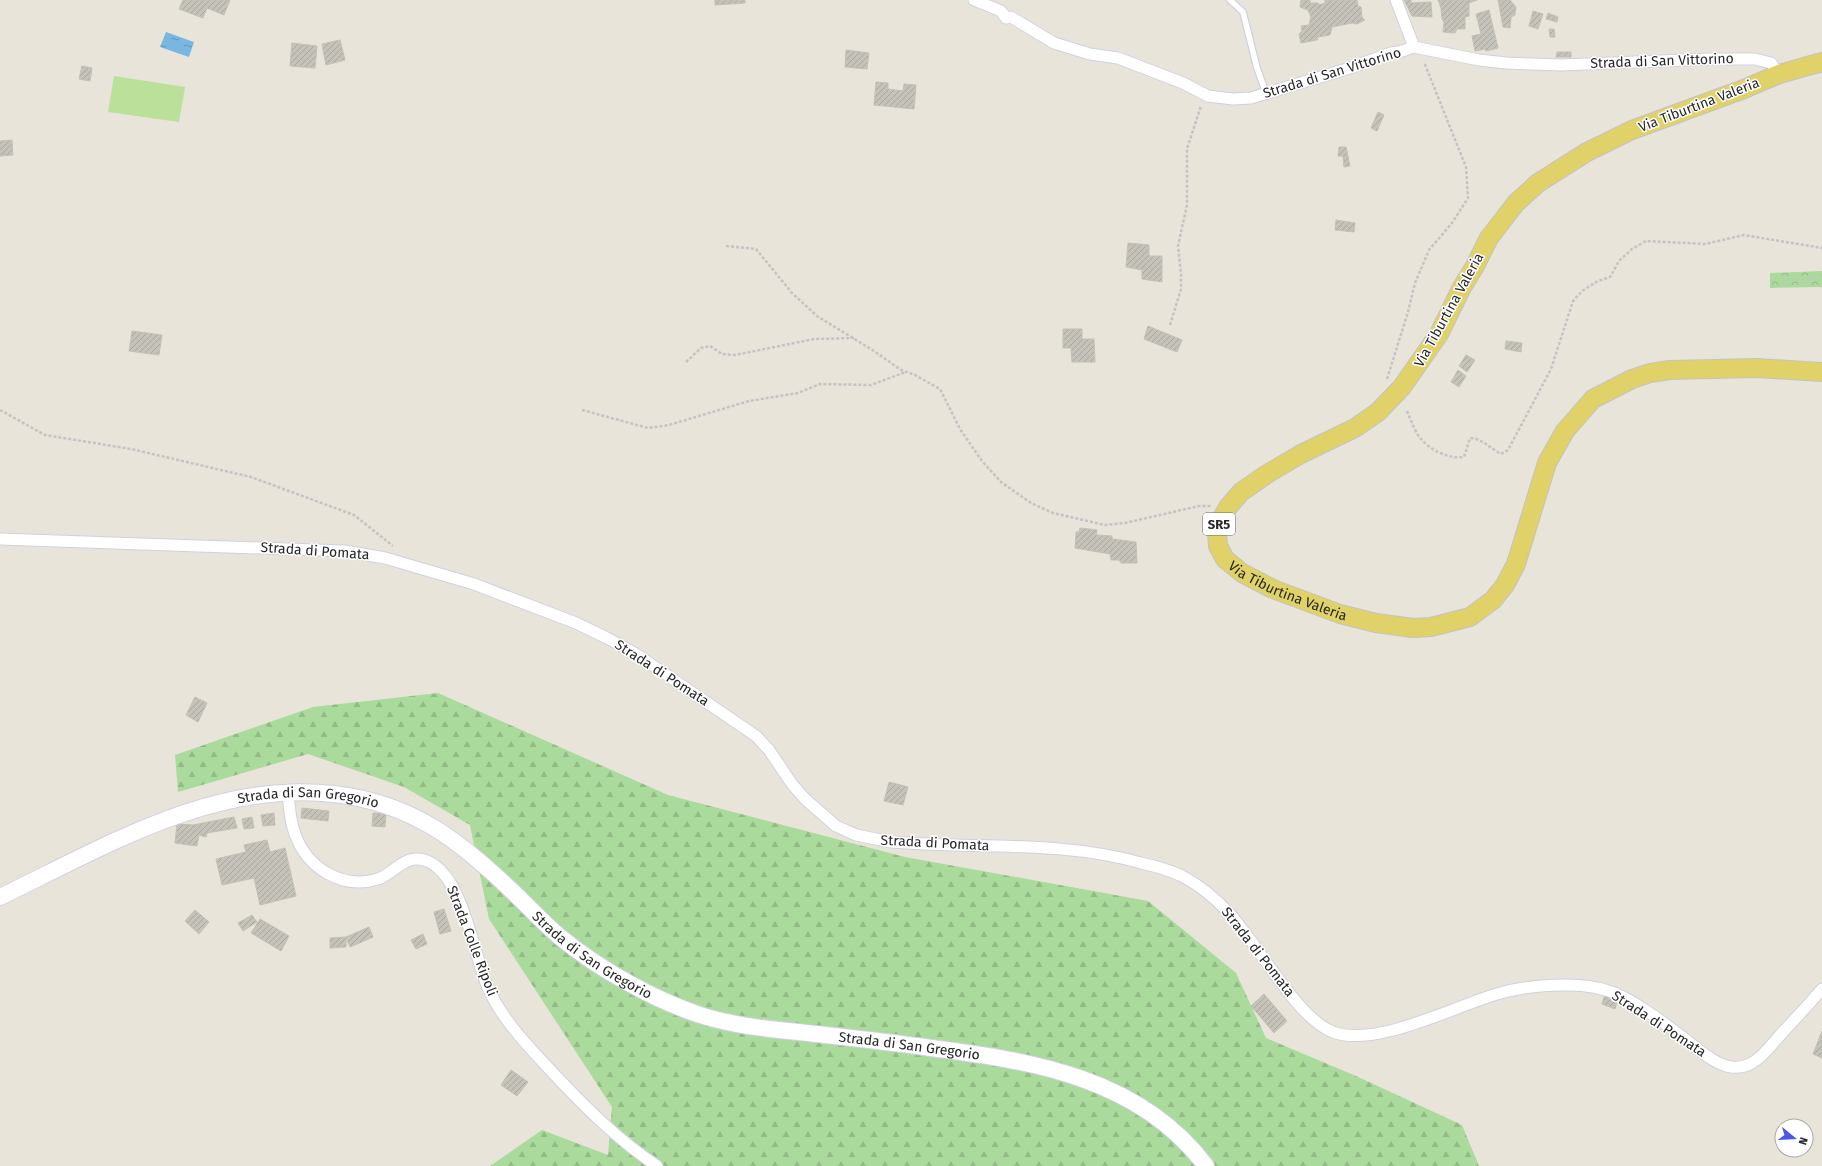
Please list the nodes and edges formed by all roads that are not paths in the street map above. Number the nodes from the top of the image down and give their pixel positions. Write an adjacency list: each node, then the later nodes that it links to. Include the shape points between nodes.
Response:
1 (974, 0): 7 (street, Strada di San Vittorino, via 1001,11 1006,18 1011,17 1054,43 1090,54 1118,58 1215,97 1251,98)
2 (1230, 0): 7 (lane, via 1243,12 1257,68)
3 (1396, 0): 4 (street)
4 (1416, 48): 6 (street, Strada di San Vittorino, via 1479,60 1561,65 1755,59 1771,63); 7 (street, Strada di San Vittorino, via 1391,53 1353,67)
5 (1822, 62): 6 (main road, Via Tiburtina Valeria / SR5)
6 (1779, 74): 8 (main road, Via Tiburtina Valeria / SR5, via 1632,130 1569,162 1526,193 1489,238 1439,334 1402,387 1378,412 1355,428 1301,454 1241,492 1221,519 1217,532 1218,546 1225,559 1247,576 1273,589 1340,614 1376,623 1413,628 1431,627 1470,617 1493,600 1506,585 1516,564 1547,463 1565,431 1593,399 1632,379 1670,370 1757,368)
7 (1266, 92)
8 (1822, 372)
9 (0, 539): 12 (street, Strada di Pomata, via 345,550 396,561 486,589 607,638 636,654 742,725 763,743 792,784 809,802 828,820 849,833 891,842 1094,852 1155,866 1182,876 1207,892 1224,908 1248,934 1307,1014 1323,1028 1337,1034 1358,1036 1382,1032 1427,1020 1514,990 1545,986 1582,986 1601,988 1620,995 1708,1056 1726,1066 1740,1067 1753,1062 1765,1052)
10 (288, 792): 11 (street, Strada di San Gregorio, via 229,800 171,818 124,837); 13 (street, Strada Colle Ripoli, via 290,818 297,840 307,857 326,873 342,880 366,882 380,878 406,861 417,859 430,862 443,873 454,889 489,988 513,1029 591,1112 620,1139); 14 (street, Strada di San Gregorio, via 353,797 388,807 432,826 472,854 572,947 628,982 682,1008 739,1025 974,1054 1075,1076 1114,1091 1157,1117 1184,1140)
11 (0, 897)
12 (1822, 989)
13 (657, 1166)
14 (1206, 1166)

